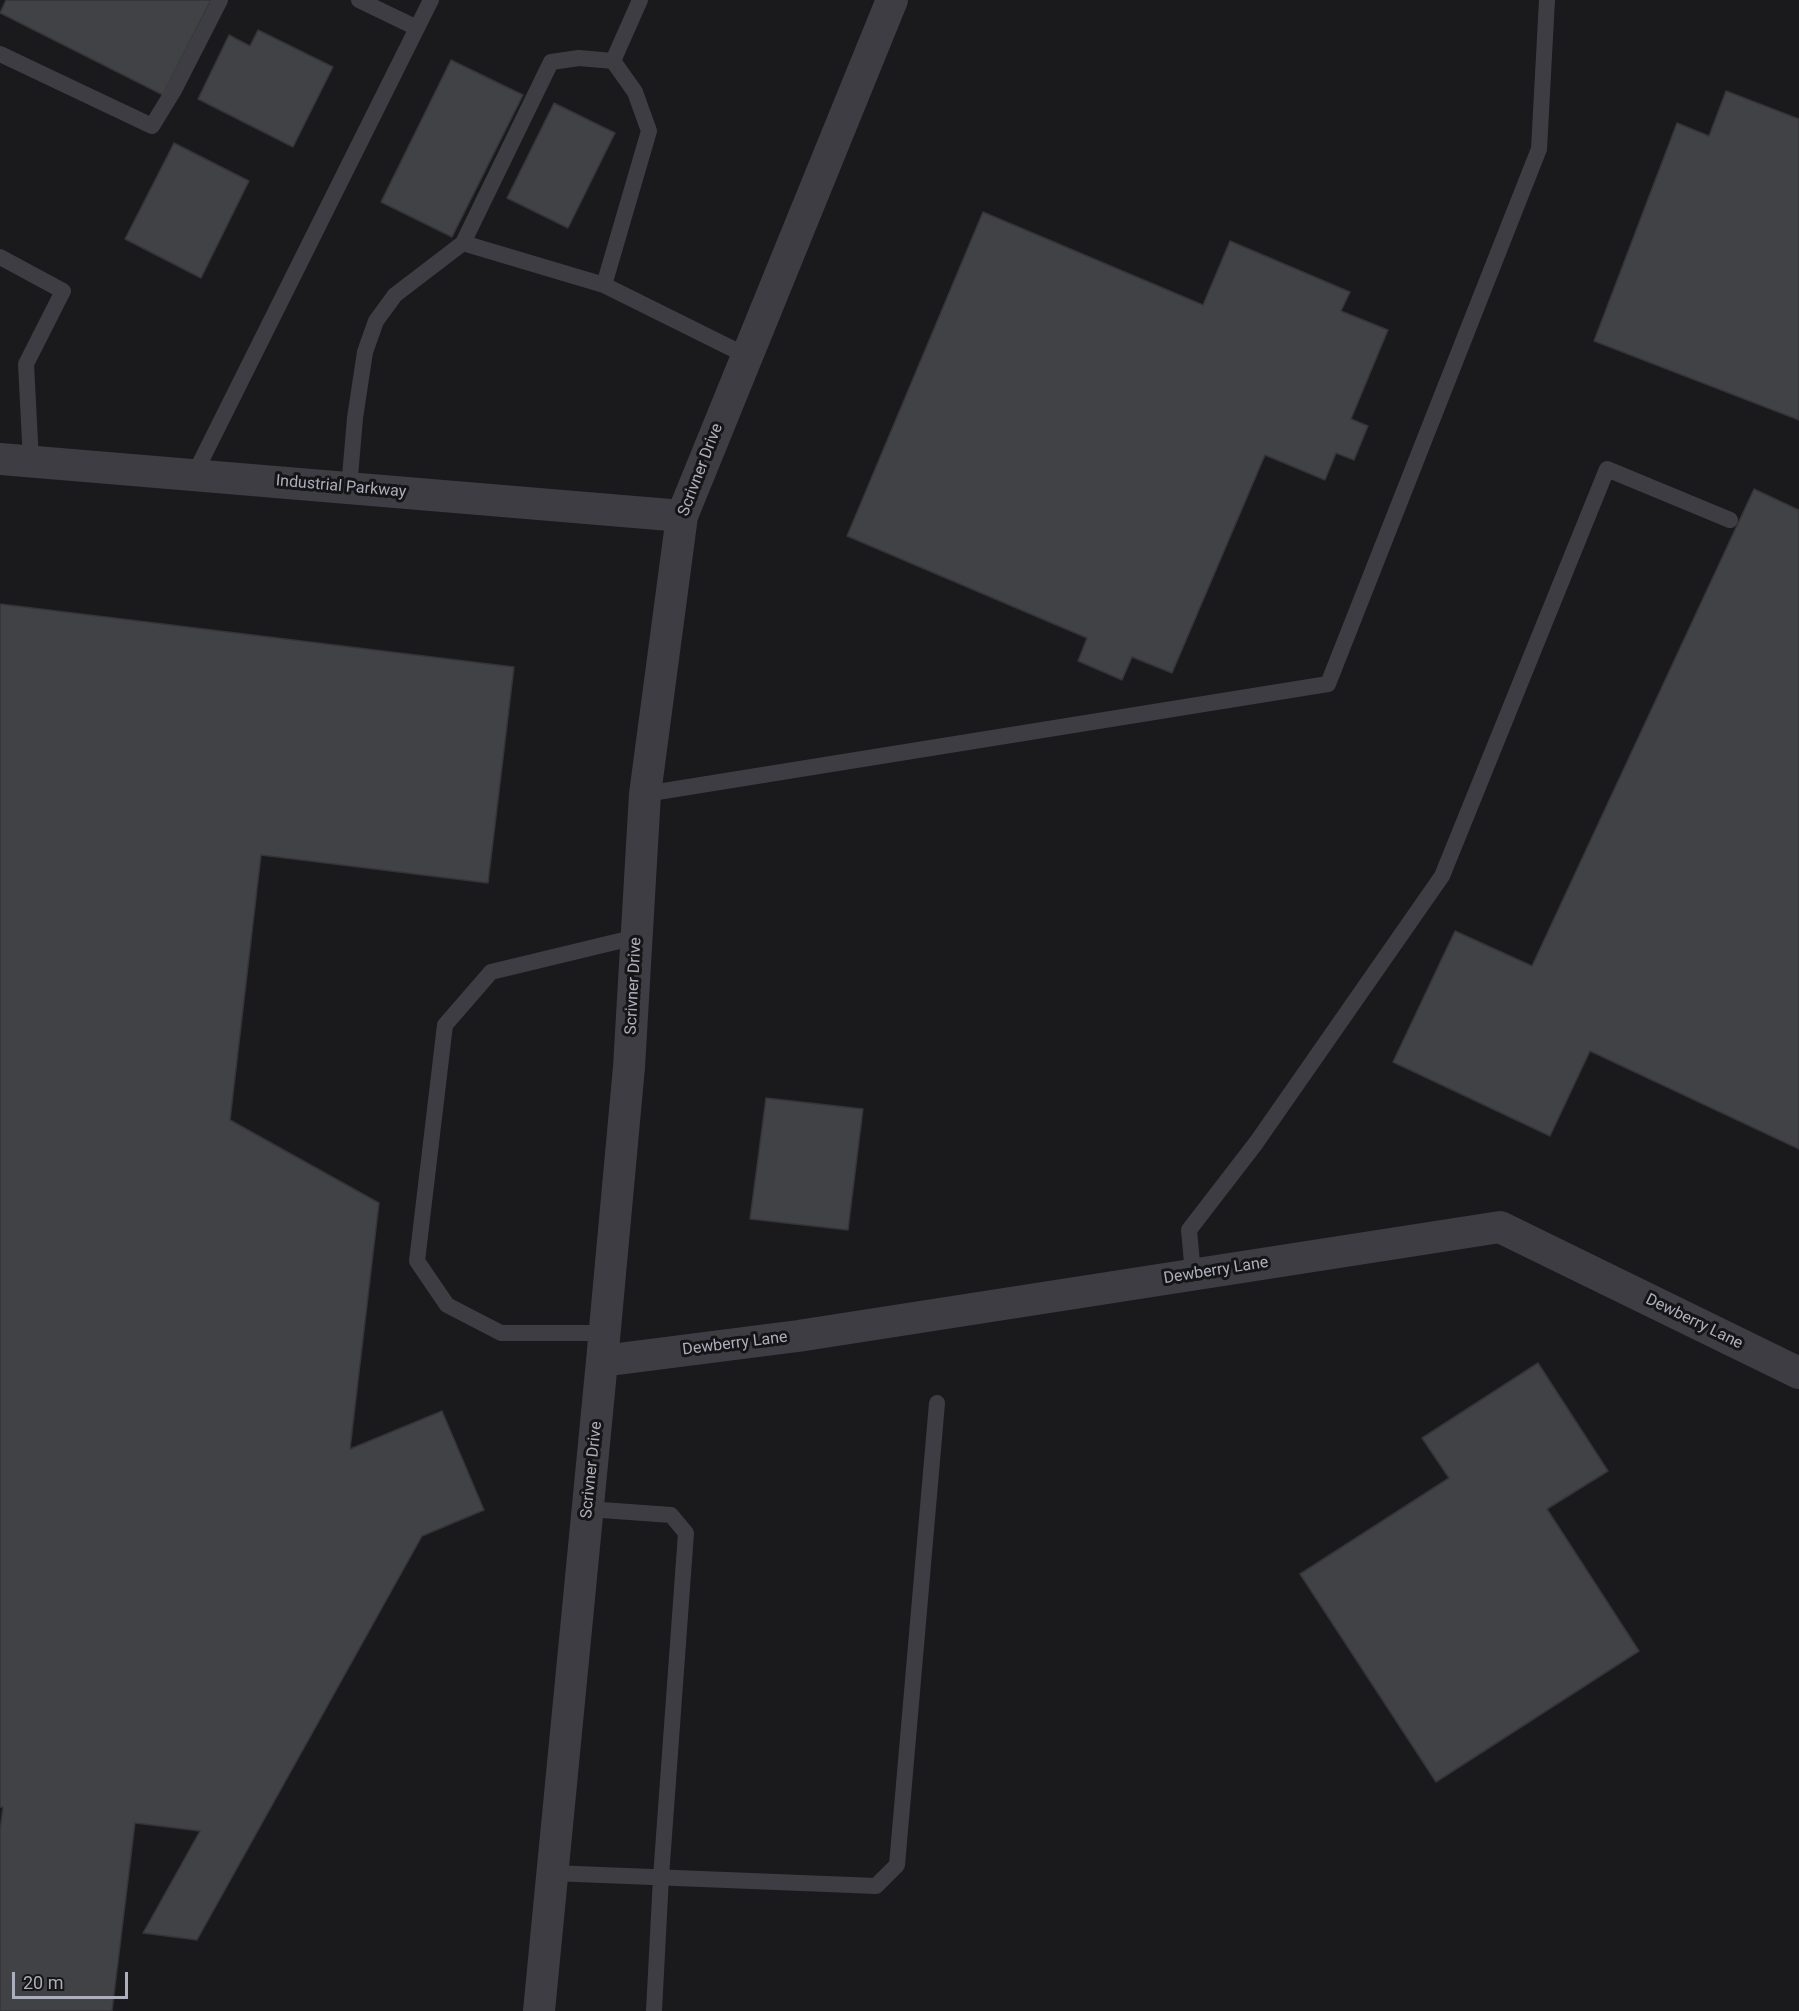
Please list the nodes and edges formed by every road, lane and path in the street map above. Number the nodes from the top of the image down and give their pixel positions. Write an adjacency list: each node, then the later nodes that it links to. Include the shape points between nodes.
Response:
1 (220, 0): 8 (lane, via 152,126)
2 (359, 0): 7 (lane)
3 (431, 0): 7 (lane)
4 (640, 0): 9 (lane)
5 (892, 0): 13 (street, Scrivner Drive)
6 (1547, 0): 20 (lane, via 1539,149 1328,684)
7 (417, 28): 16 (lane)
8 (0, 54)
9 (613, 61): 10 (lane, via 579,58 551,62); 12 (lane, via 635,92 649,131)
10 (463, 243): 12 (lane); 17 (lane, via 395,295 376,321 365,352)
11 (0, 257): 15 (lane, via 63,291 26,364)
12 (604, 285): 13 (lane)
13 (747, 356): 18 (street, Scrivner Drive)
14 (0, 459): 15 (street, Industrial Parkway)
15 (31, 461): 16 (street, Industrial Parkway)
16 (194, 475): 17 (street, Industrial Parkway)
17 (349, 488): 18 (street, Industrial Parkway)
18 (682, 516): 20 (street, Scrivner Drive)
19 (1730, 520): 22 (lane, via 1607,469 1442,876 1256,1143 1189,1230)
20 (645, 794): 21 (street, Scrivner Drive)
21 (636, 937): 23 (street, Scrivner Drive, via 629,1067); 23 (lane, via 490,972 445,1025 417,1261 447,1305 501,1333)
22 (1193, 1274): 23 (street, Dewberry Lane, via 798,1336); 24 (street, Dewberry Lane, via 1500,1227)
23 (603, 1347): 26 (street, Scrivner Drive)
24 (1799, 1373)
25 (937, 1403): 28 (lane, via 897,1865 876,1886)
26 (588, 1509): 27 (street, Scrivner Drive); 28 (lane, via 671,1515 686,1533)
27 (552, 1873): 28 (lane); 29 (street, Scrivner Drive)
28 (661, 1877): 30 (lane)
29 (539, 2011)
30 (654, 2011)

